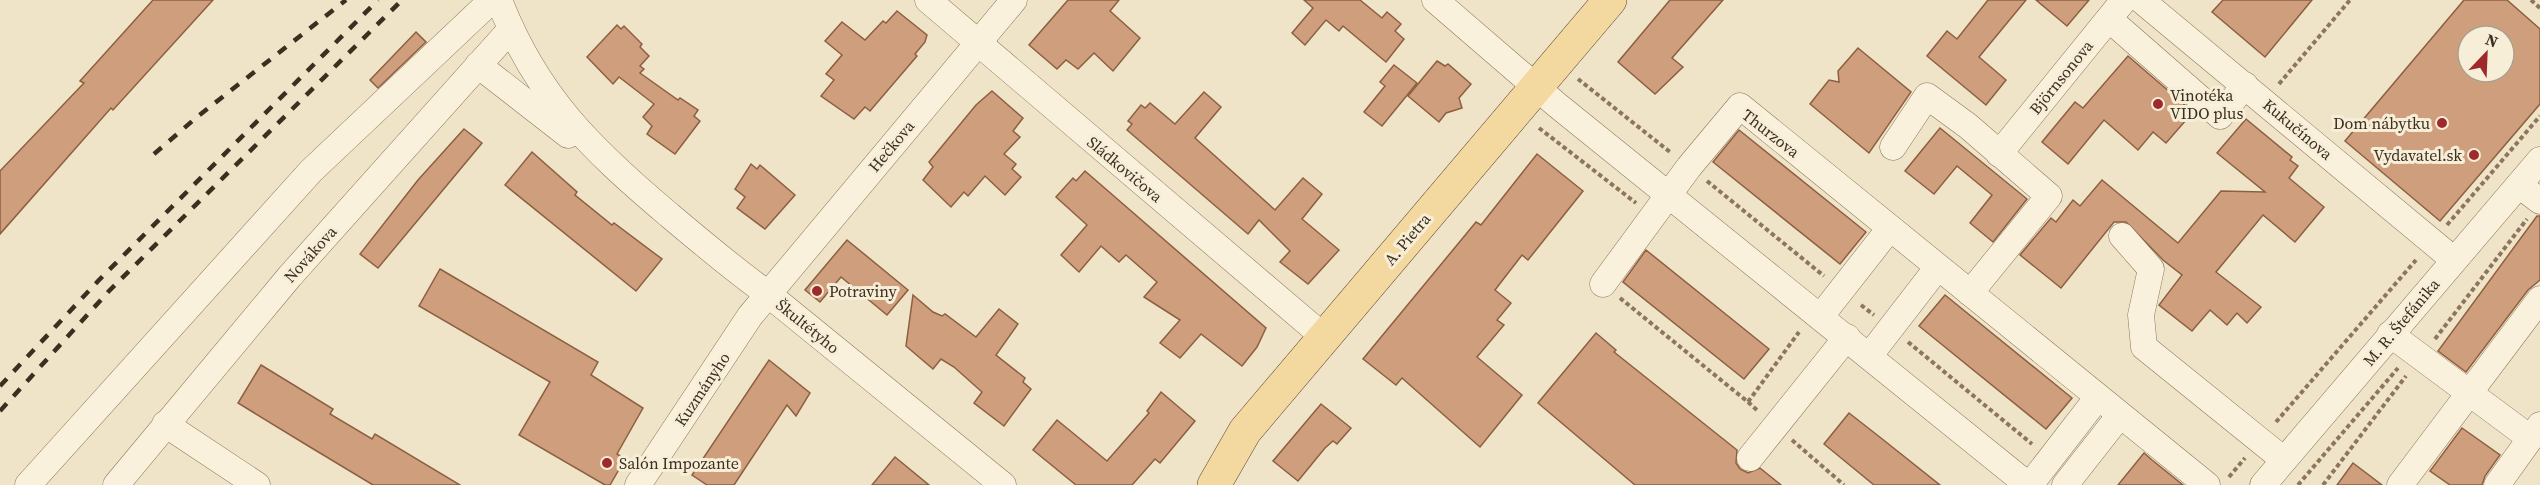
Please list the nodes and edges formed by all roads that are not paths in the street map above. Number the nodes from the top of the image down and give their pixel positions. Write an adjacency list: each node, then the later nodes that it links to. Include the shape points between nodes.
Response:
1 (492, 0): 41 (street, via 311,171)
2 (500, 0): 9 (street, Škultétyho)
3 (927, 0): 10 (street, Sládkovičova)
4 (1014, 0): 10 (street, Hečkova)
5 (1435, 0): 13 (street)
6 (1610, 0): 13 (main road, A. Pietra)
7 (2141, 0): 12 (street, Kukučínova)
8 (2116, 9): 12 (street, via 2220,116); 15 (street, Björnsonova)
9 (511, 29): 11 (street, Novákova); 17 (street, Škultétyho, via 557,106)
10 (978, 42): 27 (street, Hečkova); 31 (street, Sládkovičova)
11 (478, 65): 17 (street, Škultétyho); 37 (street, Novákova, via 290,276)
12 (2245, 85): 23 (street, Kukučínova)
13 (1537, 87): 19 (street); 31 (main road, A. Pietra)
14 (1893, 147): 15 (street, via 1927,96)
15 (1999, 154): 26 (street, via 2049,196)
16 (2540, 160): 18 (street, M. R. Štefánika)
17 (613, 167): 27 (street, Škultétyho)
18 (2518, 185): 20 (street); 23 (street, M. R. Štefánika)
19 (1669, 195): 21 (street, Thurzova, via 1740,106); 25 (street, Thurzova); 29 (street)
20 (2540, 201)
21 (1890, 228): 24 (street, Thurzova); 29 (street)
22 (2122, 236): 40 (street, via 2151,269 2141,315 2144,347)
23 (2454, 260): 30 (street, M. R. Štefánika)
24 (1938, 267): 26 (street, Thurzova); 33 (street)
25 (1603, 285)
26 (1970, 293): 35 (street, Thurzova)
27 (768, 294): 44 (street, Kuzmányho); 45 (street, Škultétyho)
28 (2540, 299): 34 (street)
29 (1821, 316): 32 (street)
30 (2390, 334): 34 (street); 40 (street, M. R. Štefánika)
31 (1324, 337): 46 (main road, A. Pietra, via 1245,431)
32 (1848, 337): 33 (street); 39 (street)
33 (1870, 356): 47 (street)
34 (2467, 392): 38 (street); 51 (street)
35 (2098, 396): 36 (street, Thurzova); 47 (street)
36 (2120, 414): 48 (street); 49 (street, Thurzova)
37 (165, 424): 42 (street, Novákova); 43 (street)
38 (2535, 431): 52 (street)
39 (1750, 458)
40 (2284, 460): 50 (street, M. R. Štefánika)
41 (28, 485)
42 (116, 485)
43 (257, 485)
44 (638, 485)
45 (1003, 485)
46 (1214, 485)
47 (2029, 485)
48 (2065, 485)
49 (2207, 485)
50 (2263, 485)
51 (2400, 485)
52 (2496, 485)

